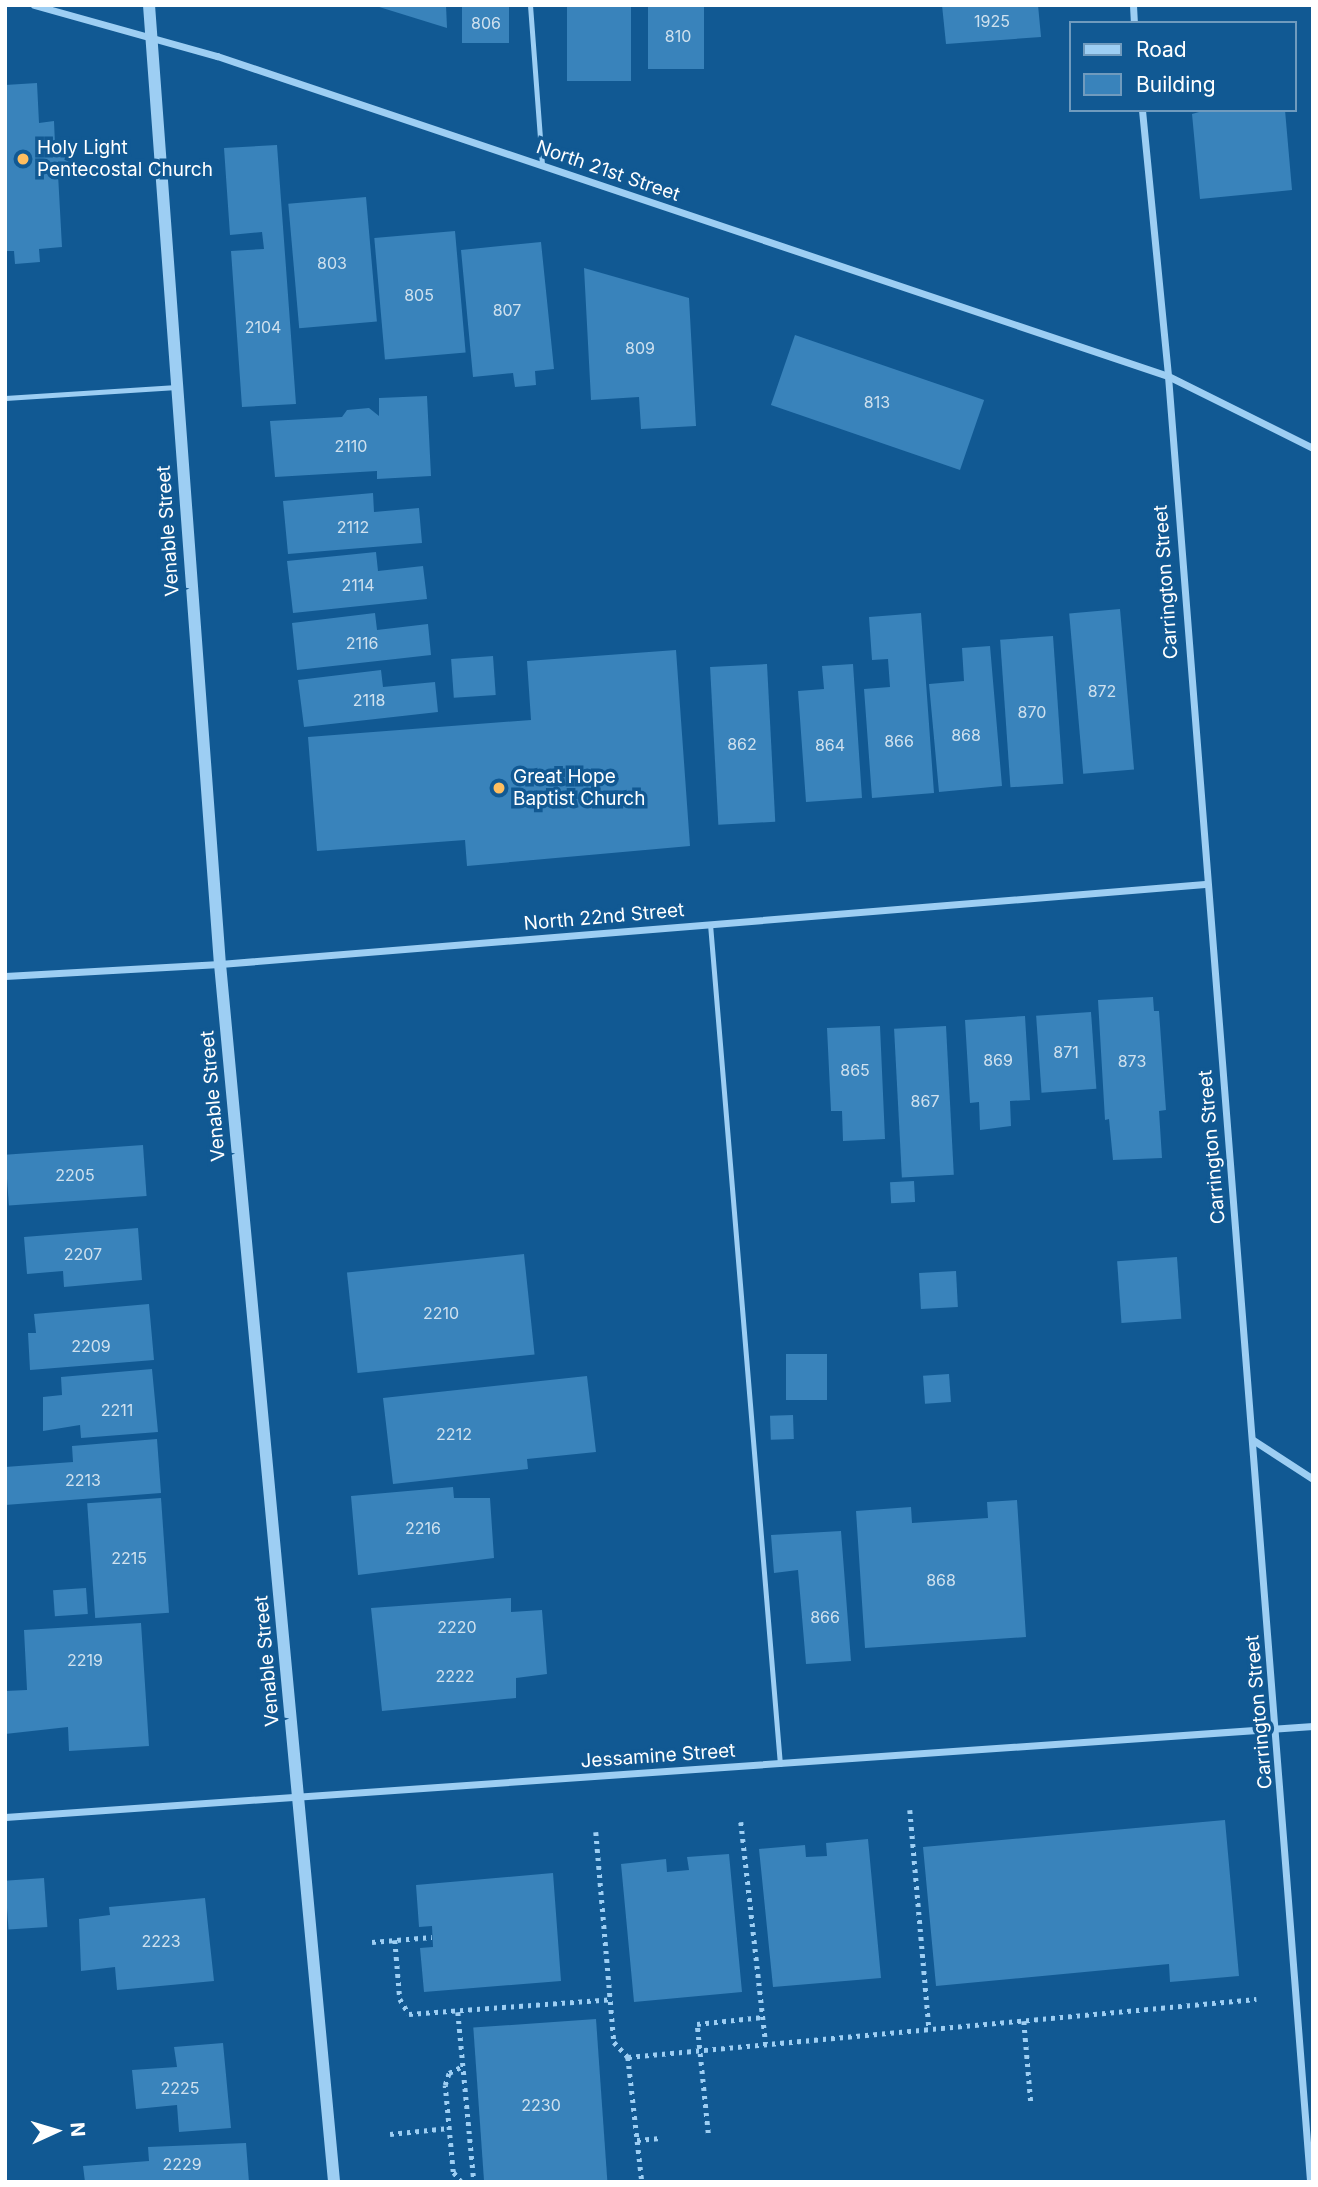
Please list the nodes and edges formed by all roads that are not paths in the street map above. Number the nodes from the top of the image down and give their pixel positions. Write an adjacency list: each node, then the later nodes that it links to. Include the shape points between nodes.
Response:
1 (34, 5): 4 (street, North 21st Street)
2 (149, 5): 4 (street, Venable Street)
3 (530, 5): 6 (lane)
4 (151, 36): 6 (street, North 21st Street); 8 (street, Venable Street)
5 (1142, 112): 7 (street, Carrington Street)
6 (542, 166): 7 (street, North 21st Street)
7 (1168, 376): 10 (street, North 21st Street); 11 (street, Carrington Street)
8 (177, 387): 9 (lane); 13 (street, Venable Street)
9 (5, 398)
10 (1313, 448)
11 (1205, 884): 12 (street, North 22nd Street); 15 (street, Carrington Street)
12 (710, 924): 13 (street, North 22nd Street); 19 (lane)
13 (220, 964): 14 (street, North 22nd Street); 20 (street, Venable Street)
14 (5, 976)
15 (1253, 1440): 16 (street); 18 (street, Carrington Street)
16 (1313, 1479)
17 (1313, 1726): 18 (street, Jessamine Street)
18 (1276, 1730): 19 (street, Jessamine Street); 23 (street, Carrington Street)
19 (780, 1763): 20 (street, Jessamine Street)
20 (299, 1796): 21 (street, Jessamine Street); 22 (street, Venable Street)
21 (5, 1817)
22 (334, 2182)
23 (1310, 2182)

